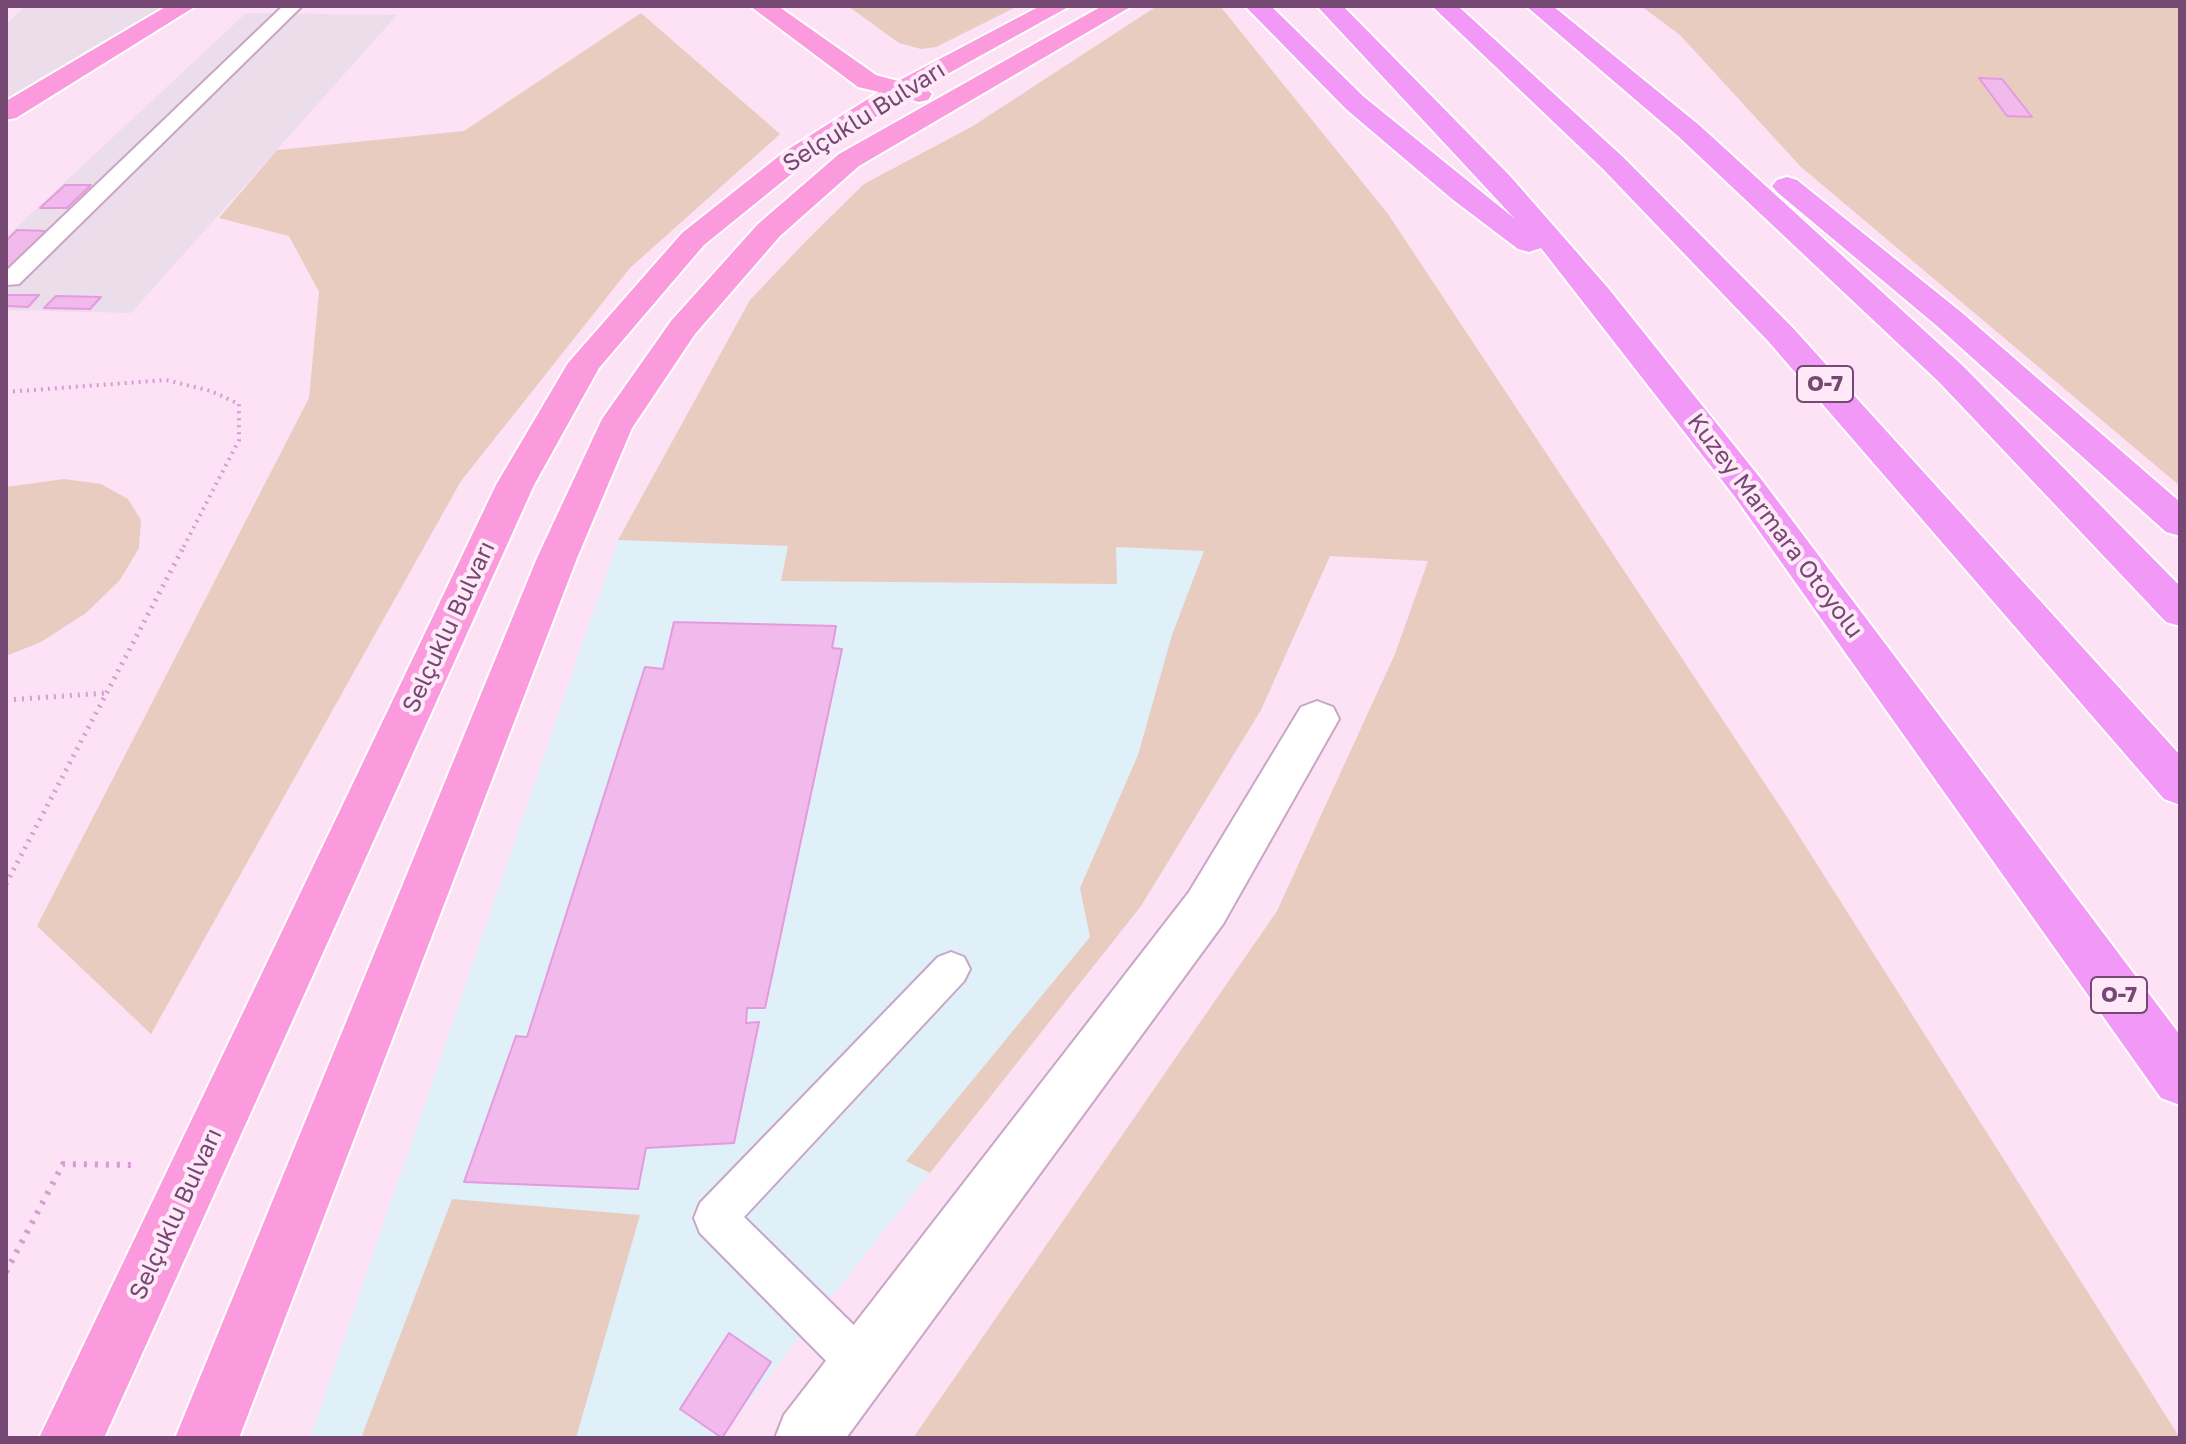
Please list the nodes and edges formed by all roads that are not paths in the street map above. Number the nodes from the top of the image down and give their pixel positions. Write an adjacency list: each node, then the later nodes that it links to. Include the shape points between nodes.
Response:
1 (184, 6): 13 (main road)
2 (293, 6): 14 (lane)
3 (762, 6): 11 (main road, via 867,81)
4 (1058, 6): 12 (main road, Selçuklu Bulvarı)
5 (1120, 6): 12 (main road, Selçuklu Bulvarı)
6 (1257, 6): 15 (highway, via 1355,103 1462,193)
7 (1329, 6): 15 (highway, Kuzey Marmara Otoyolu / O-7, via 1500,182)
8 (1444, 6): 19 (highway, O-7, via 1613,163 1780,334)
9 (1538, 6): 10 (highway)
10 (1585, 44): 16 (highway, via 1741,149 1825,216); 17 (highway, via 1689,131 1951,374)
11 (902, 77): 12 (main road, Selçuklu Bulvarı); 12 (main road, via 924,94); 23 (main road, Selçuklu Bulvarı, via 693,239 585,363 515,485)
12 (960, 77): 24 (main road, Selçuklu Bulvarı, via 849,160 769,230 683,328 615,427 557,558)
13 (6, 112)
14 (11, 279)
15 (1597, 295): 21 (highway, Kuzey Marmara Otoyolu / O-7, via 1758,500)
16 (2180, 523)
17 (2180, 611)
18 (1317, 719): 22 (street, via 1206,908)
19 (2180, 786)
20 (951, 969): 22 (lane, via 715,1218)
21 (2180, 1079)
22 (862, 1365): 25 (street)
23 (71, 1438)
24 (207, 1438)
25 (807, 1438)

